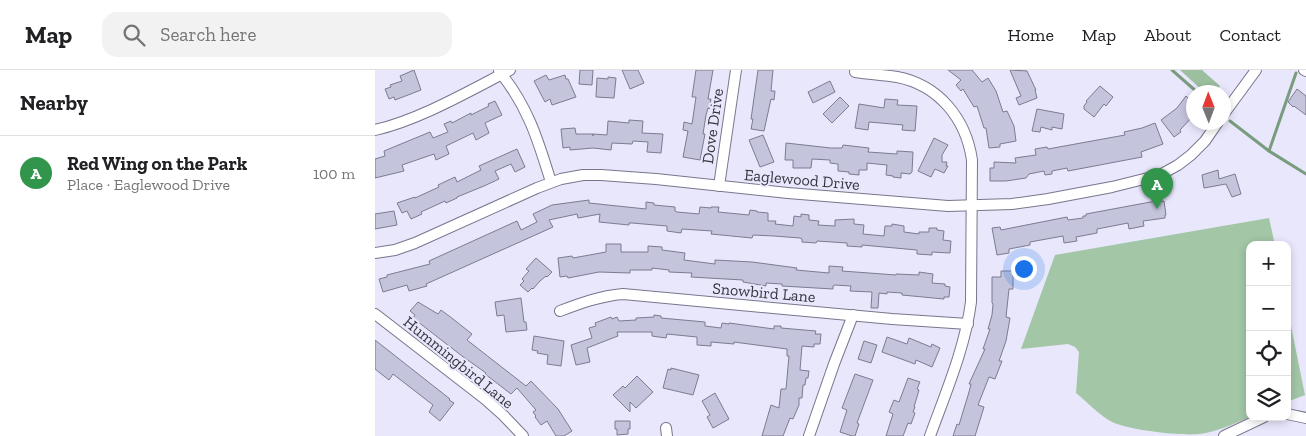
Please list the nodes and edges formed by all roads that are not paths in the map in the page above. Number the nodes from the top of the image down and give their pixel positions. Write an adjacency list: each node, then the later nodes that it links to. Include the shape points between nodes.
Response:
1 (736, 70): 9 (street, Dove Drive)
2 (1256, 70): 5 (street)
3 (504, 71): 6 (street, via 427,111); 8 (street, via 527,111)
4 (855, 72): 10 (street, via 915,82 950,108 963,126 970,148)
5 (1231, 104)
6 (375, 130)
7 (1213, 130): 10 (street, Eaglewood Drive, via 1191,155 1154,177 1048,199)
8 (551, 182): 9 (street, Eaglewood Drive, via 601,175); 11 (street, Eaglewood Drive, via 415,243)
9 (719, 186): 10 (street, Eaglewood Drive)
10 (972, 206): 15 (street)
11 (375, 253)
12 (560, 312): 14 (street, Snowbird Lane, via 591,299 623,294)
13 (375, 314): 19 (street, Hummingbird Lane, via 485,399)
14 (853, 316): 15 (street, Snowbird Lane); 20 (street)
15 (968, 324): 21 (street)
16 (1291, 415): 17 (street)
17 (1306, 418)
18 (1255, 421): 22 (street)
19 (523, 436)
20 (809, 436)
21 (930, 436)
22 (1223, 436)

